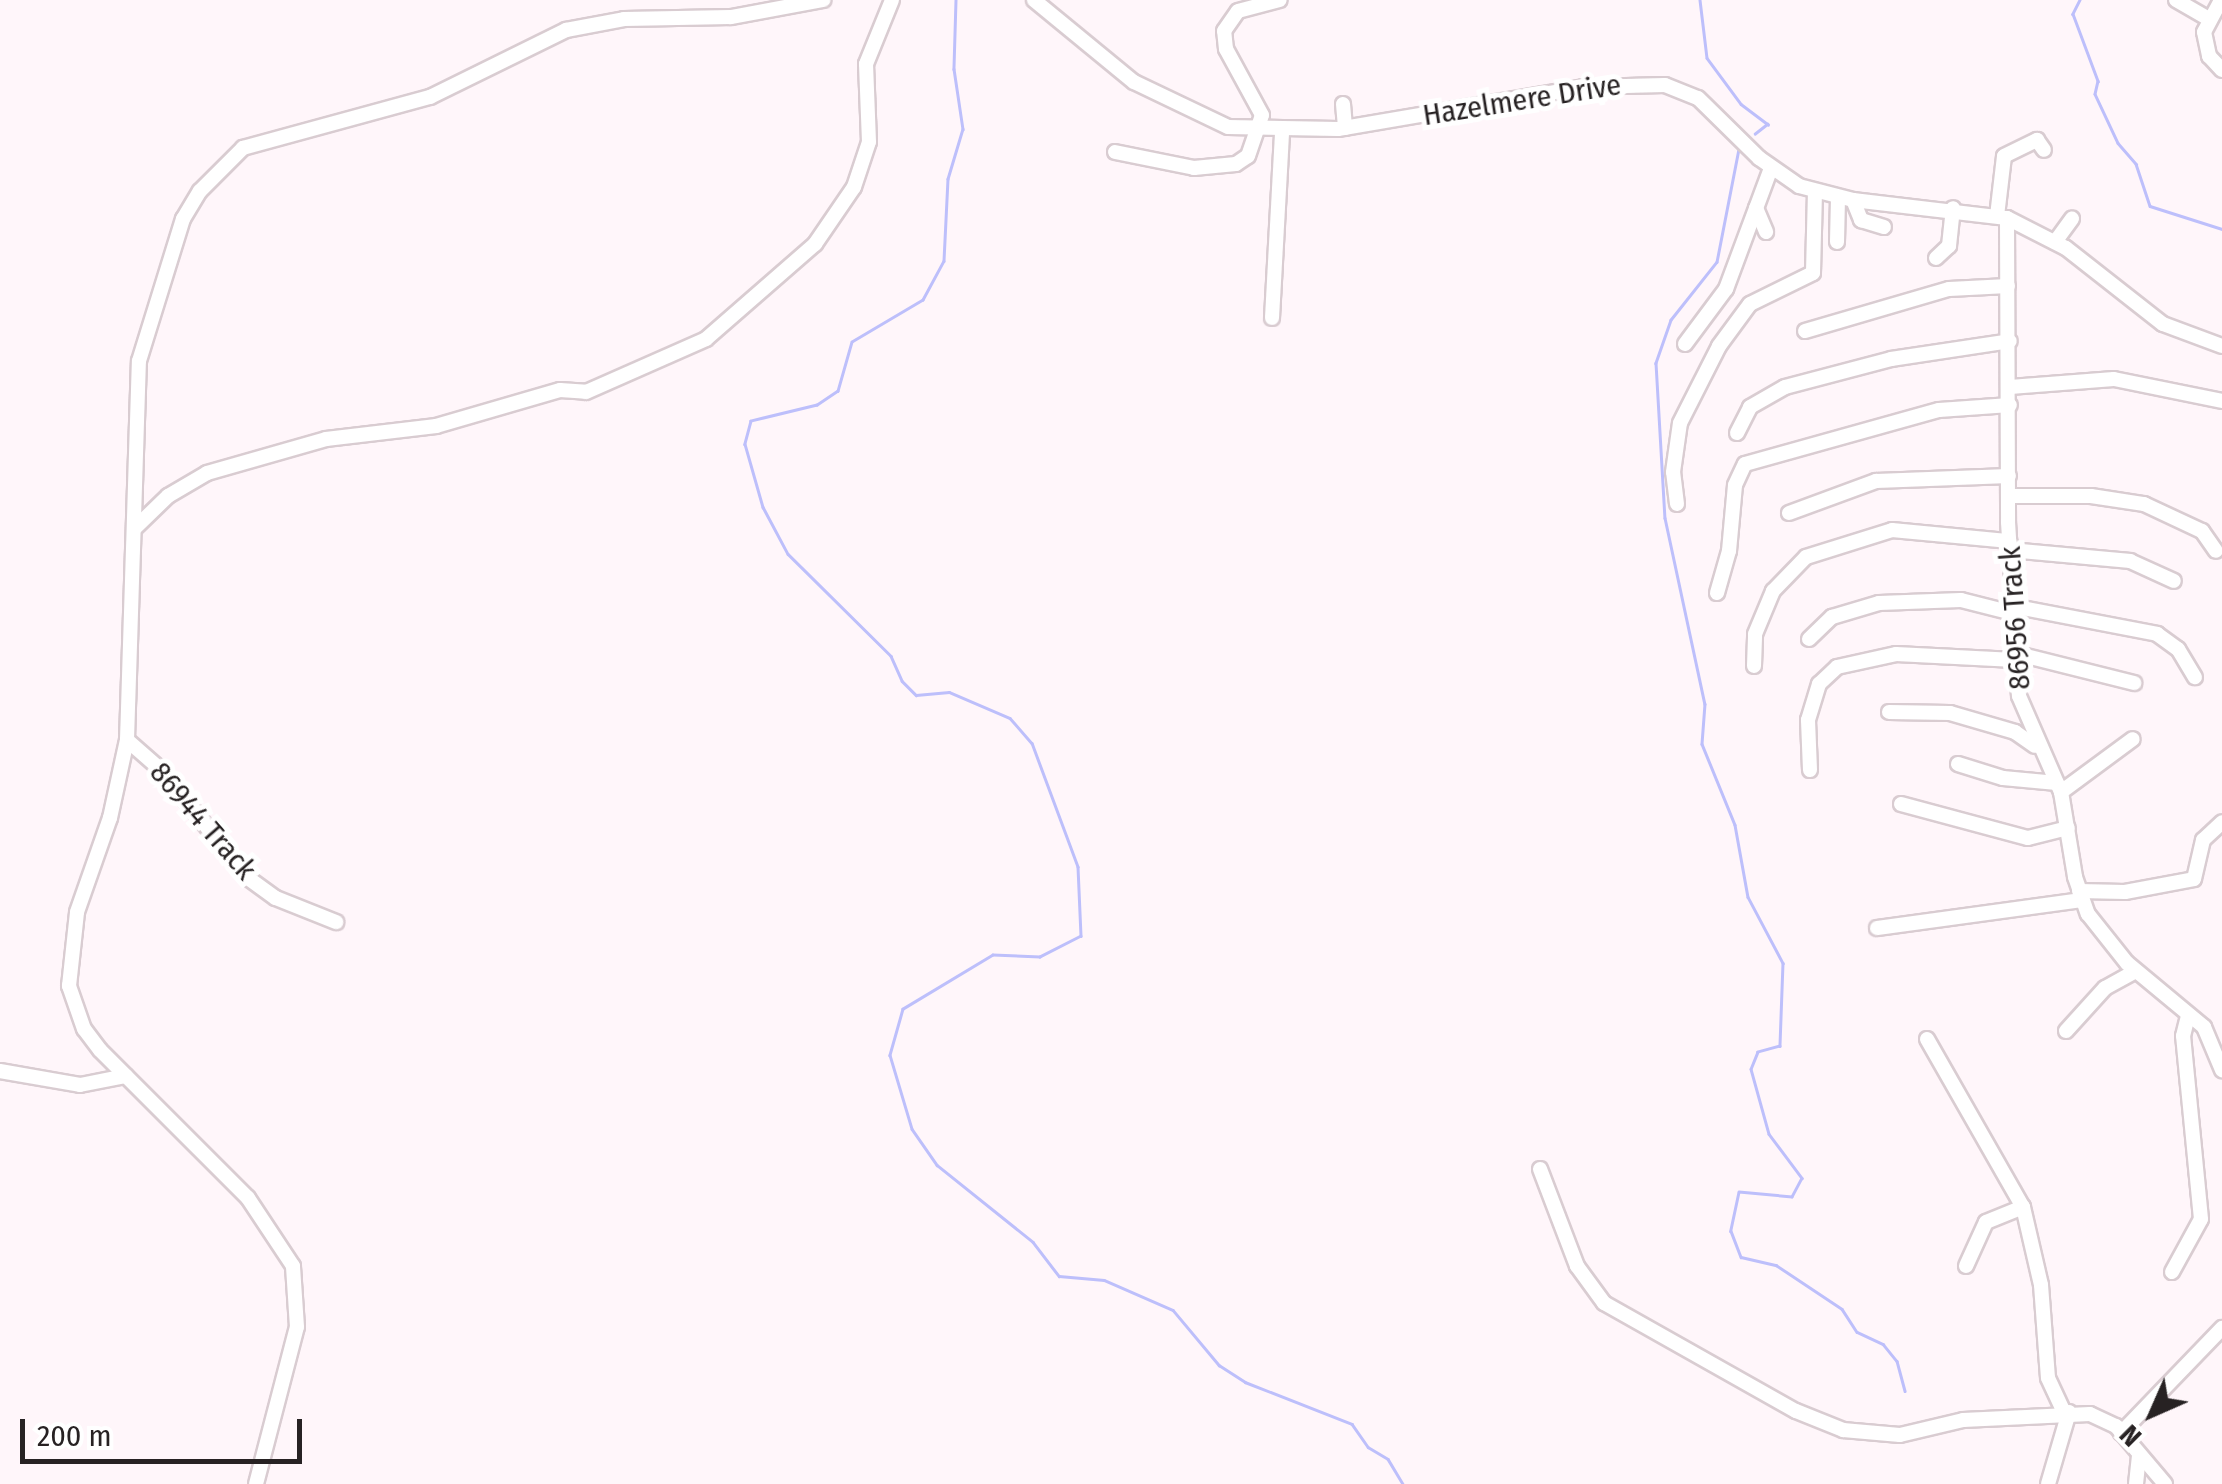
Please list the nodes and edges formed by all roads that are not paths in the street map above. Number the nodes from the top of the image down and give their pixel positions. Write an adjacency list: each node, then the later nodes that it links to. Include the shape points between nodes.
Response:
1 (823, 0): 41 (street, via 731,17 624,19 566,30 430,96 284,132 230,158 182,220 145,330 136,403)
2 (892, 0): 41 (street, via 866,64 868,142 854,187 814,244 706,339 586,392 560,390 436,426 326,440 224,468 183,485)
3 (1034, 0): 11 (street, Hazelmere Drive, via 1163,100 1228,127)
4 (1280, 0): 11 (street, via 1238,11 1224,31 1226,49 1260,107)
5 (2176, 0): 7 (street)
6 (2220, 2): 7 (street)
7 (2209, 18): 8 (street, via 2208,56)
8 (2222, 70)
9 (1343, 104): 10 (street)
10 (1345, 128): 12 (street, Hazelmere Drive); 15 (street, Hazelmere Drive, via 1640,82 1698,98)
11 (1260, 130): 12 (street, Hazelmere Drive); 14 (street, via 1236,164 1185,168)
12 (1282, 131): 28 (street)
13 (2044, 150): 20 (street, 86956 Track, via 2038,140 2004,156)
14 (1115, 152)
15 (1771, 168): 16 (street, Hazelmere Drive); 18 (street)
16 (1814, 192): 17 (street, Hazelmere Drive); 39 (street, via 1813,273 1750,304 1719,346 1680,422 1673,472)
17 (1846, 199): 19 (street, Hazelmere Drive); 22 (street, via 1861,220); 24 (street)
18 (1756, 208): 23 (street); 31 (street, via 1726,289)
19 (1953, 208): 20 (street, Hazelmere Drive); 26 (street, via 1949,246)
20 (2002, 217): 25 (street, Hazelmere Drive); 27 (street, 86956 Track)
21 (2072, 219): 25 (street)
22 (1884, 227)
23 (1766, 232)
24 (1837, 242)
25 (2055, 242): 32 (street, Hazelmere Drive, via 2163,324)
26 (1936, 258)
27 (2008, 286): 29 (street, via 1949,289); 30 (street, 86956 Track)
28 (1272, 318)
29 (1805, 330)
30 (2010, 341): 33 (street, 86956 Track); 36 (street, via 1891,360 1785,387 1750,406)
31 (1685, 344)
32 (2222, 346)
33 (2010, 387): 34 (street, via 2096,378); 35 (street, 86956 Track)
34 (2222, 401)
35 (2010, 405): 37 (street, 86956 Track); 45 (street, via 1939,410 1745,464 1735,486)
36 (1737, 433)
37 (2008, 476): 38 (street, 86956 Track); 40 (street, via 1876,481)
38 (2008, 496): 42 (street, 86956 Track); 43 (street, via 2144,504 2202,531)
39 (1677, 504)
40 (1788, 514)
41 (135, 528): 54 (street)
42 (2010, 546): 44 (street, via 2130,562); 46 (street, 86956 Track); 49 (street, via 1892,530 1806,557 1773,591 1756,634)
43 (2216, 551)
44 (2174, 580)
45 (1717, 592)
46 (2012, 609): 47 (street, via 1961,600 1879,602 1832,617); 48 (street, 86956 Track); 50 (street, via 2157,634 2178,649)
47 (1809, 639)
48 (2014, 657): 51 (street); 55 (street, 86956 Track, via 2024,715); 57 (street, via 1896,654 1838,667 1819,684 1808,720)
49 (1754, 666)
50 (2195, 677)
51 (2134, 683)
52 (1889, 712): 55 (street, via 1950,713 2015,732)
53 (2133, 739): 58 (street)
54 (127, 740): 63 (street, 86944 Track, via 160,769 248,878 276,898); 73 (street, via 110,818 77,912 69,966 84,1029)
55 (2039, 750): 58 (street, 86956 Track)
56 (1958, 764): 58 (street)
57 (1810, 770)
58 (2059, 787): 61 (street, 86956 Track)
59 (1902, 804): 61 (street, via 2028,838)
60 (2222, 822): 62 (street, via 2203,840 2194,879)
61 (2068, 828): 62 (street, 86956 Track)
62 (2080, 896): 64 (street); 65 (street, 86956 Track)
63 (336, 922)
64 (1877, 928)
65 (2136, 971): 66 (street, 86956 Track); 68 (street, via 2105,988)
66 (2188, 1016): 67 (street, 86956 Track); 77 (street, via 2182,1036 2201,1219)
67 (2204, 1027): 69 (street); 71 (street)
68 (2066, 1031)
69 (2222, 1031)
70 (1926, 1039): 75 (street)
71 (2222, 1070)
72 (0, 1071): 73 (street, via 80,1085)
73 (126, 1076): 82 (street, via 256,1208 293,1266 297,1327)
74 (1540, 1170): 79 (street, via 1576,1266 1604,1303 1796,1411 1843,1430 1900,1436 1963,1420)
75 (2023, 1207): 76 (street, via 1986,1222); 79 (street, via 2041,1285 2048,1378)
76 (1966, 1266)
77 (2172, 1272)
78 (2222, 1328): 80 (street)
79 (2067, 1412): 80 (street, via 2104,1418); 83 (street)
80 (2121, 1432): 81 (street)
81 (2139, 1457): 84 (street); 85 (street)
82 (256, 1484)
83 (2048, 1484)
84 (2136, 1484)
85 (2165, 1484)

